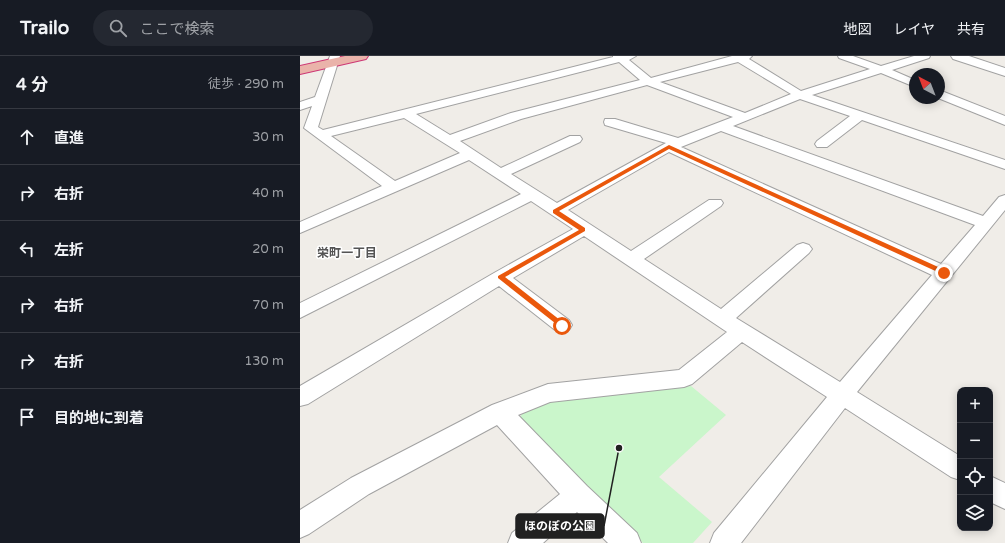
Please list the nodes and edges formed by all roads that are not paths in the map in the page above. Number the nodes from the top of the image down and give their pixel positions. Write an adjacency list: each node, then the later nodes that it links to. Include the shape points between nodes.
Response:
1 (362, 56): 7 (highway)
2 (842, 56): 9 (street)
3 (926, 56): 9 (street)
4 (958, 56): 10 (street)
5 (623, 57): 12 (street); 17 (street)
6 (741, 57): 12 (street); 13 (street)
7 (334, 59): 8 (highway); 15 (street)
8 (300, 70)
9 (882, 70): 11 (street); 13 (street)
10 (1005, 72)
11 (909, 81)
12 (649, 82): 19 (street); 25 (street, via 516,116)
13 (800, 95): 18 (street); 19 (street)
14 (945, 96): 20 (street)
15 (321, 99): 16 (street); 23 (street, via 311,128)
16 (300, 106)
17 (405, 113): 23 (street); 25 (street)
18 (860, 116): 26 (street); 29 (street)
19 (745, 117): 22 (street)
20 (1005, 121)
21 (610, 122): 27 (street)
22 (722, 127): 27 (street); 36 (street)
23 (320, 135): 31 (street)
24 (575, 139): 30 (street)
25 (449, 140): 28 (street)
26 (822, 144)
27 (674, 145): 35 (street); 41 (street)
28 (470, 154): 30 (street); 31 (street)
29 (1005, 165)
30 (499, 174): 32 (street)
31 (393, 186): 37 (street)
32 (531, 195): 35 (street); 43 (street)
33 (1005, 200): 36 (street)
34 (715, 203): 40 (street)
35 (555, 211): 38 (street)
36 (986, 223): 41 (street)
37 (300, 228)
38 (583, 230): 40 (street); 42 (street)
39 (803, 249): 44 (street)
40 (630, 260): 44 (street)
41 (944, 273): 47 (street)
42 (500, 277): 45 (street); 48 (street)
43 (300, 311)
44 (722, 319): 46 (street)
45 (562, 326)
46 (740, 331): 47 (street); 49 (street, via 684,378 548,393)
47 (841, 396): 50 (street); 57 (street)
48 (300, 397)
49 (500, 412): 52 (street); 54 (street, via 360,486)
50 (957, 467)
51 (993, 490): 53 (street)
52 (578, 495): 55 (street); 56 (street)
53 (1005, 497)
54 (300, 525)
55 (522, 543)
56 (627, 543)
57 (724, 543)

